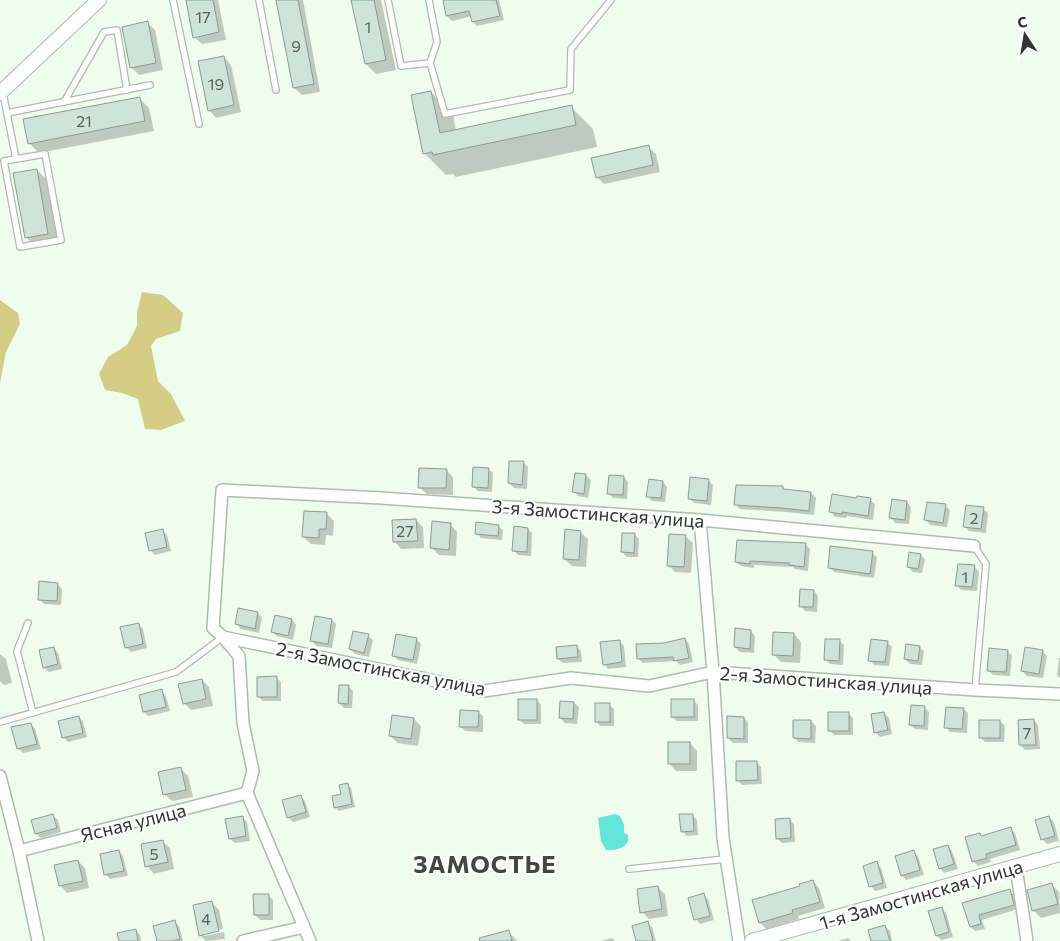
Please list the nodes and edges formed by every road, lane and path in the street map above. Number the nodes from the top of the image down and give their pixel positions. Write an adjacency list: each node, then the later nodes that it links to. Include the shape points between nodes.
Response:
1 (99, 0): 11 (street)
2 (173, 0): 14 (lane)
3 (259, 0): 10 (lane)
4 (388, 0): 7 (lane, via 401,66)
5 (429, 0): 7 (lane, via 437,42)
6 (611, 0): 7 (lane, via 571,49 570,90 445,114)
7 (430, 63)
8 (150, 85): 9 (lane)
9 (127, 90): 12 (lane); 12 (lane, via 117,30 104,32)
10 (276, 90)
11 (1, 92): 13 (lane)
12 (64, 102): 13 (lane)
13 (7, 113): 15 (lane)
14 (199, 124)
15 (16, 159): 15 (lane, via 45,154 61,240 20,246 4,161)
16 (700, 520): 17 (street, 3-я Замостинская улица); 19 (street, 3-я Замостинская улица, via 222,490 213,628); 20 (street)
17 (974, 546): 21 (lane, via 986,564)
18 (28, 622): 23 (lane, via 18,651)
19 (223, 637): 20 (street, 2-я Замостинская улица, via 484,692 571,678 649,686); 23 (lane, via 176,672); 26 (street, via 239,656 243,723 253,771)
20 (712, 672): 21 (street, 2-я Замостинская улица); 29 (street)
21 (975, 690): 22 (street, 2-я Замостинская улица)
22 (1060, 694)
23 (32, 713): 24 (lane)
24 (0, 722)
25 (0, 776): 27 (street)
26 (246, 792): 27 (street, Ясная улица); 32 (street)
27 (19, 851): 33 (street)
28 (1060, 854): 30 (street, 1-я Замостинская улица)
29 (726, 859): 31 (lane); 36 (street)
30 (1016, 867): 37 (street, 1-я Замостинская улица); 38 (street)
31 (629, 869)
32 (304, 927): 34 (street); 35 (street)
33 (38, 941)
34 (243, 941)
35 (310, 941)
36 (739, 941)
37 (752, 941)
38 (1027, 941)

